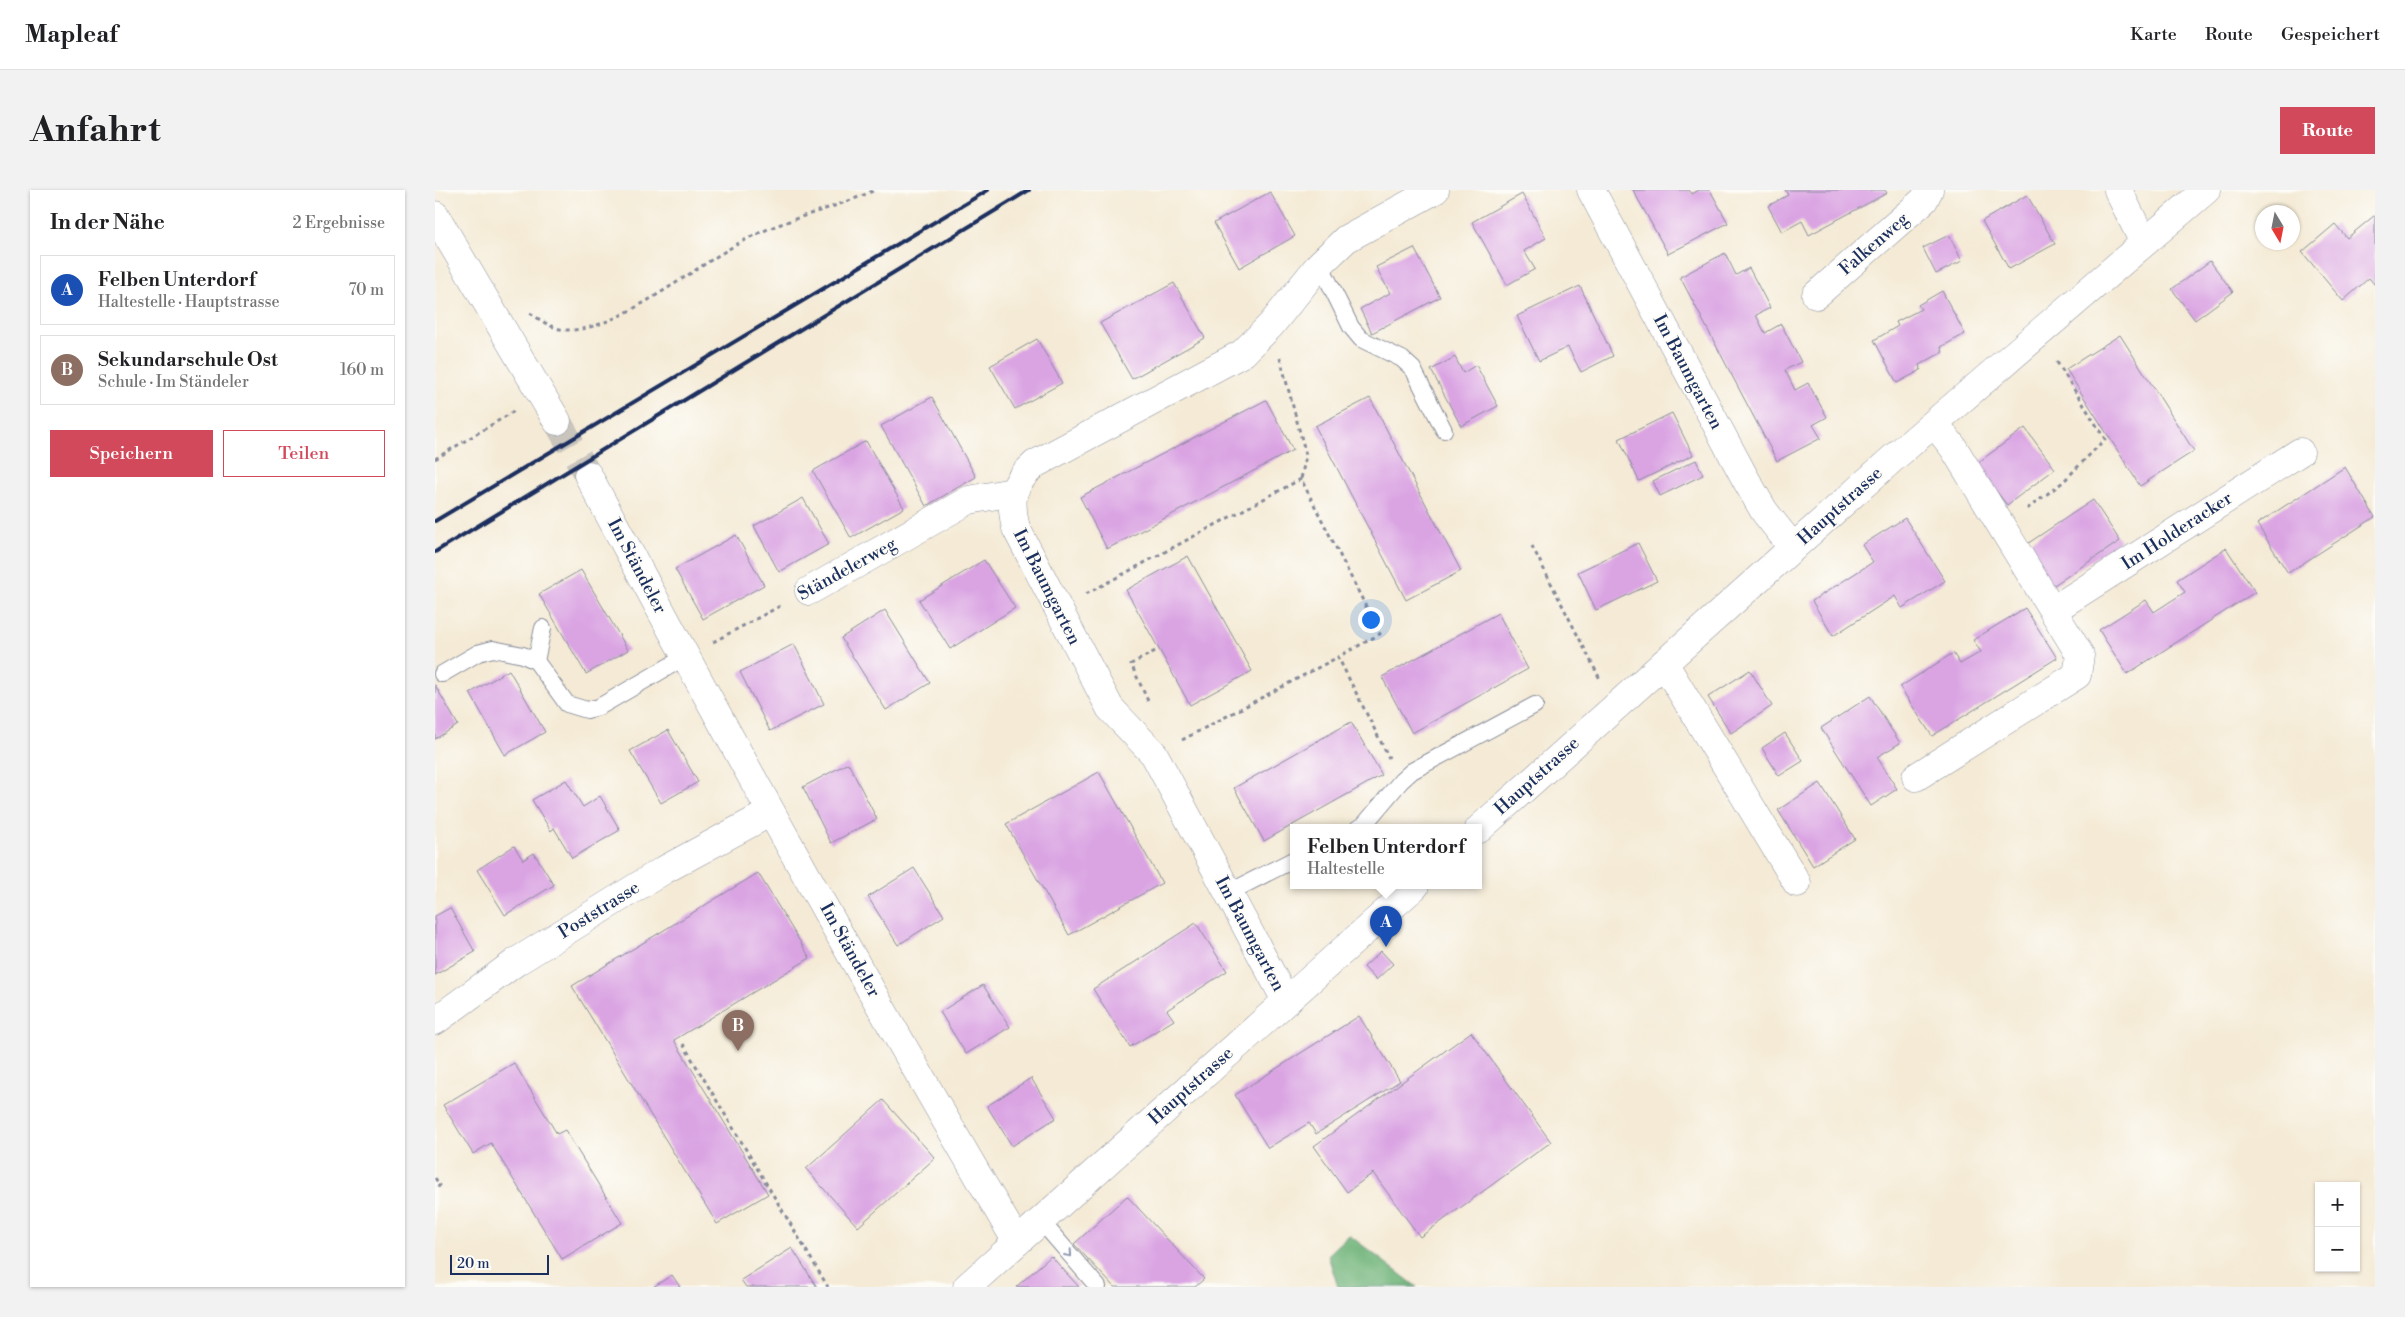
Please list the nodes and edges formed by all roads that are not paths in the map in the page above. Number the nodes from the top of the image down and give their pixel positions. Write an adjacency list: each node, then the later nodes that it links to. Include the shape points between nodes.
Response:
1 (1435, 190): 8 (street, via 1346,239)
2 (1591, 190): 16 (street, Im Baumgarten, via 1745,478)
3 (1929, 190): 9 (street, Falkenweg, via 1925,200)
4 (2118, 190): 7 (street)
5 (2206, 190): 7 (street, Hauptstrasse)
6 (435, 215): 10 (street)
7 (2145, 243): 11 (street, Hauptstrasse)
8 (1320, 264): 12 (lane, via 1351,327 1361,339 1402,359 1413,369); 15 (street, via 1271,325 1243,353 1035,464 1022,476)
9 (1816, 295)
10 (557, 421)
11 (1935, 424): 16 (street, Hauptstrasse); 18 (street, via 1953,447)
12 (1444, 430)
13 (2300, 452): 18 (street, Im Holderacker)
14 (588, 475): 20 (street, Im Ständeler)
15 (1013, 492): 17 (street, Ständelerweg, via 969,500); 32 (street, Im Baumgarten, via 1011,509 1015,528 1110,708 1154,754)
16 (1793, 548): 22 (street, Hauptstrasse)
17 (809, 591)
18 (2053, 610): 25 (street, via 2080,655 2077,675)
19 (543, 628): 21 (lane)
20 (685, 657): 21 (lane, via 587,710 567,704); 26 (street, Im Ständeler)
21 (536, 660): 23 (lane, via 493,649)
22 (1664, 663): 28 (street, Hauptstrasse); 30 (street)
23 (442, 674)
24 (1535, 706): 27 (lane, via 1412,771)
25 (1916, 777)
26 (771, 812): 34 (street, Poststrasse, via 663,870 516,962); 36 (street, Im Ständeler)
27 (1362, 824)
28 (1482, 826)
29 (1290, 862): 32 (lane)
30 (1797, 884)
31 (1412, 889): 33 (street, Hauptstrasse)
32 (1228, 893): 33 (street, Im Baumgarten)
33 (1286, 1001): 35 (street, Hauptstrasse)
34 (435, 1021)
35 (1041, 1221): 36 (street, Hauptstrasse); 38 (lane, one-way to 38)
36 (1017, 1242): 37 (street, Hauptstrasse)
37 (967, 1287)
38 (1098, 1287)

